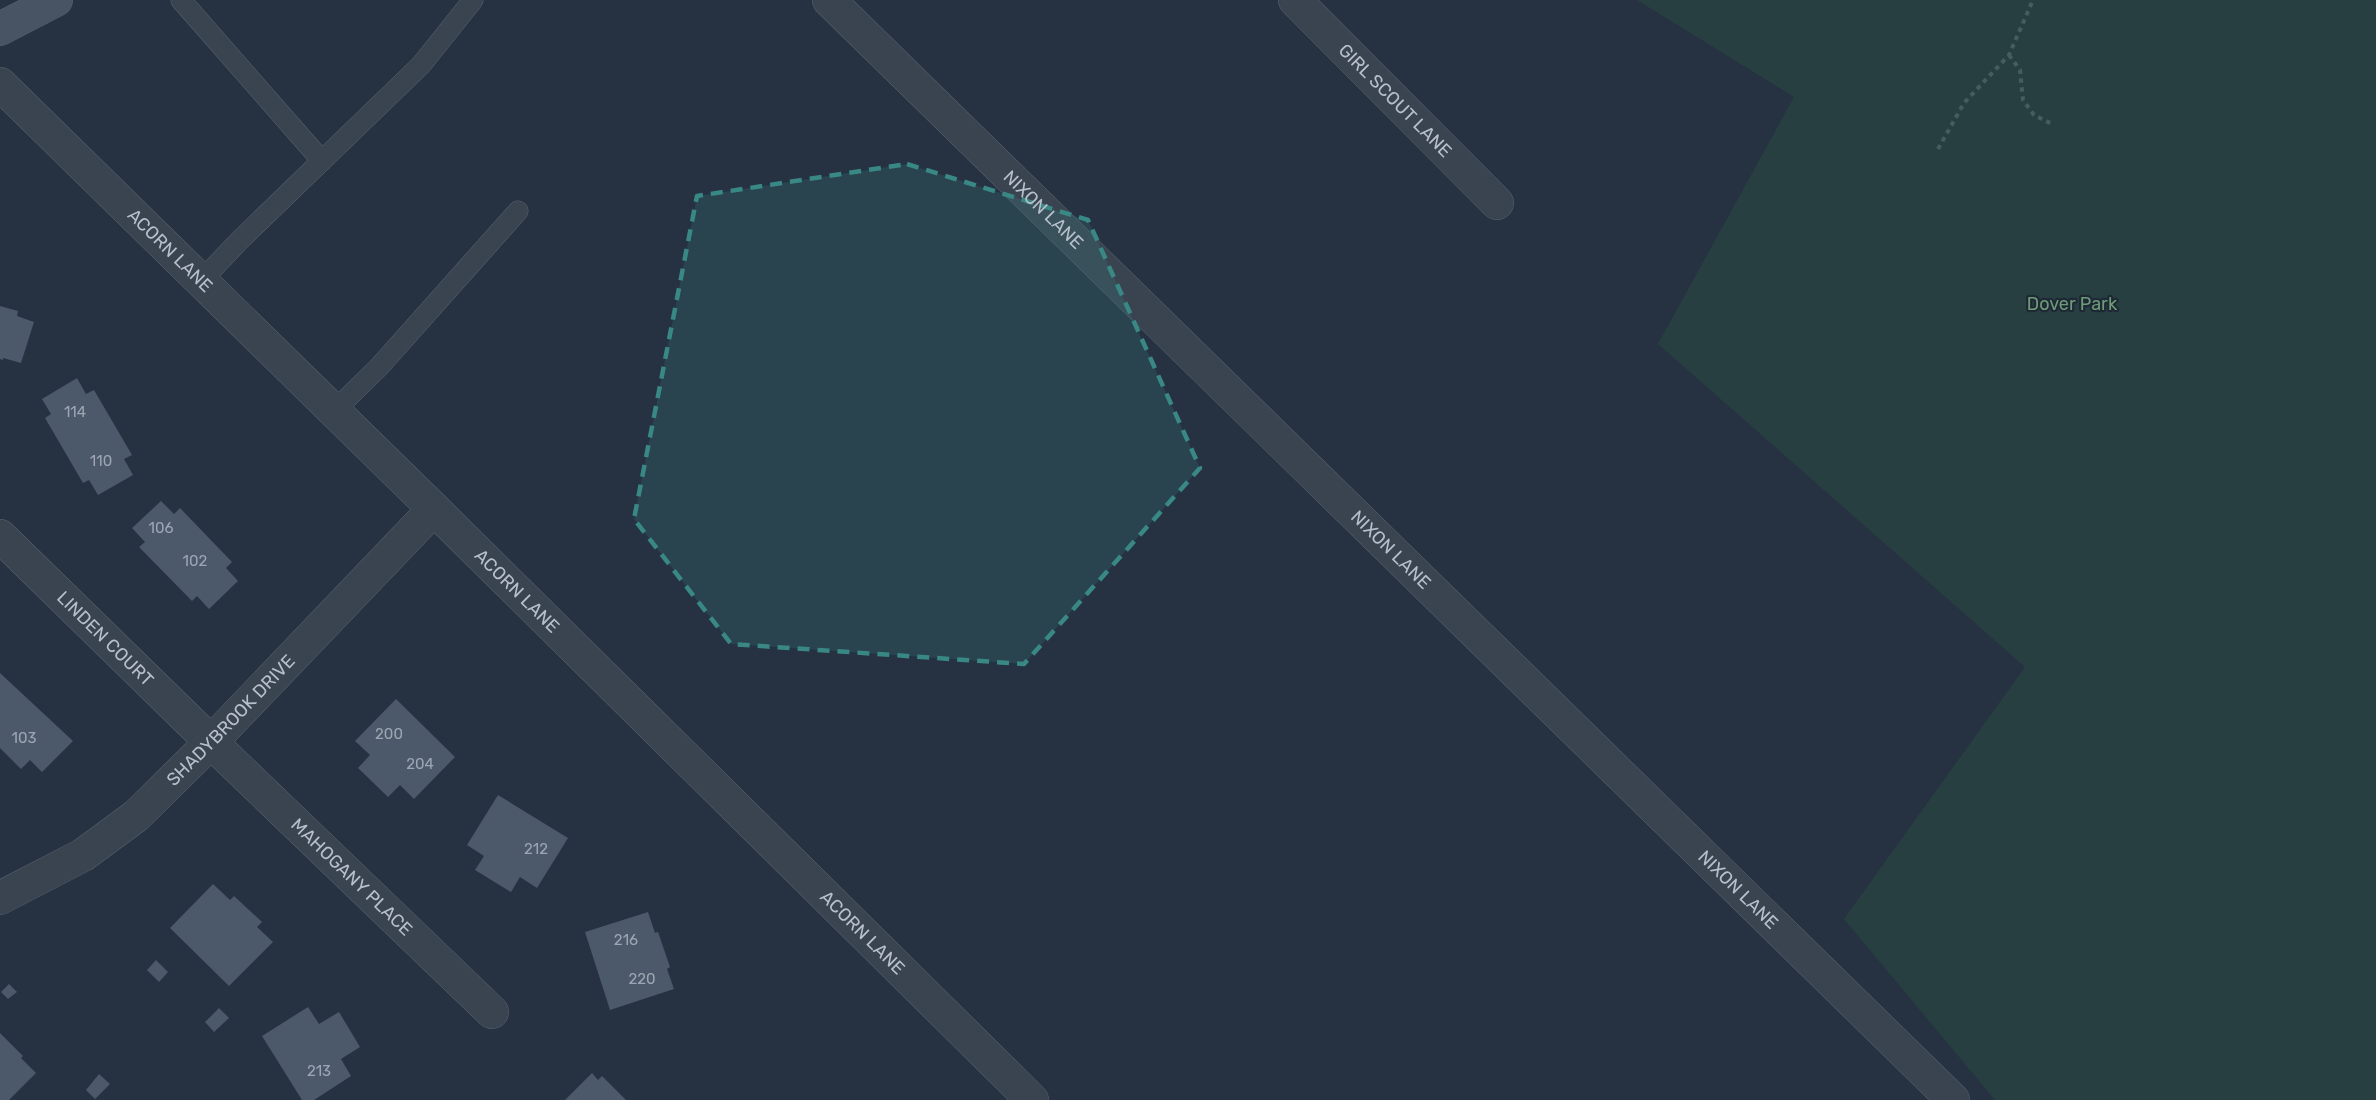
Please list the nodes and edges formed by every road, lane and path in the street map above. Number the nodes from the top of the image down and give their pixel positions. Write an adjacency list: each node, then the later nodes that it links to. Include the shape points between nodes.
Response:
1 (56, 0): 7 (main road)
2 (181, 0): 12 (lane)
3 (473, 0): 12 (lane, via 421,65)
4 (829, 0): 23 (street, NIXON LANE)
5 (1295, 0): 13 (street, GIRL SCOUT LANE)
6 (2032, 0): 8 (path)
7 (0, 29)
8 (2009, 55): 10 (path, via 2020,69 2023,100 2034,115); 11 (path, via 1964,103)
9 (0, 84): 15 (street, ACORN LANE)
10 (2054, 125)
11 (1938, 149)
12 (322, 161): 15 (lane)
13 (1497, 203)
14 (518, 211): 16 (lane, via 379,367)
15 (201, 281): 16 (street, ACORN LANE)
16 (334, 411): 17 (street, ACORN LANE)
17 (434, 509): 19 (street, SHADYBROOK DRIVE); 22 (street, ACORN LANE)
18 (0, 536): 19 (street, LINDEN COURT)
19 (211, 742): 20 (street, SHADYBROOK DRIVE, via 136,816 83,855); 21 (street, MAHOGANY PLACE)
20 (0, 898)
21 (492, 1012)
22 (1032, 1100)
23 (1953, 1100)

